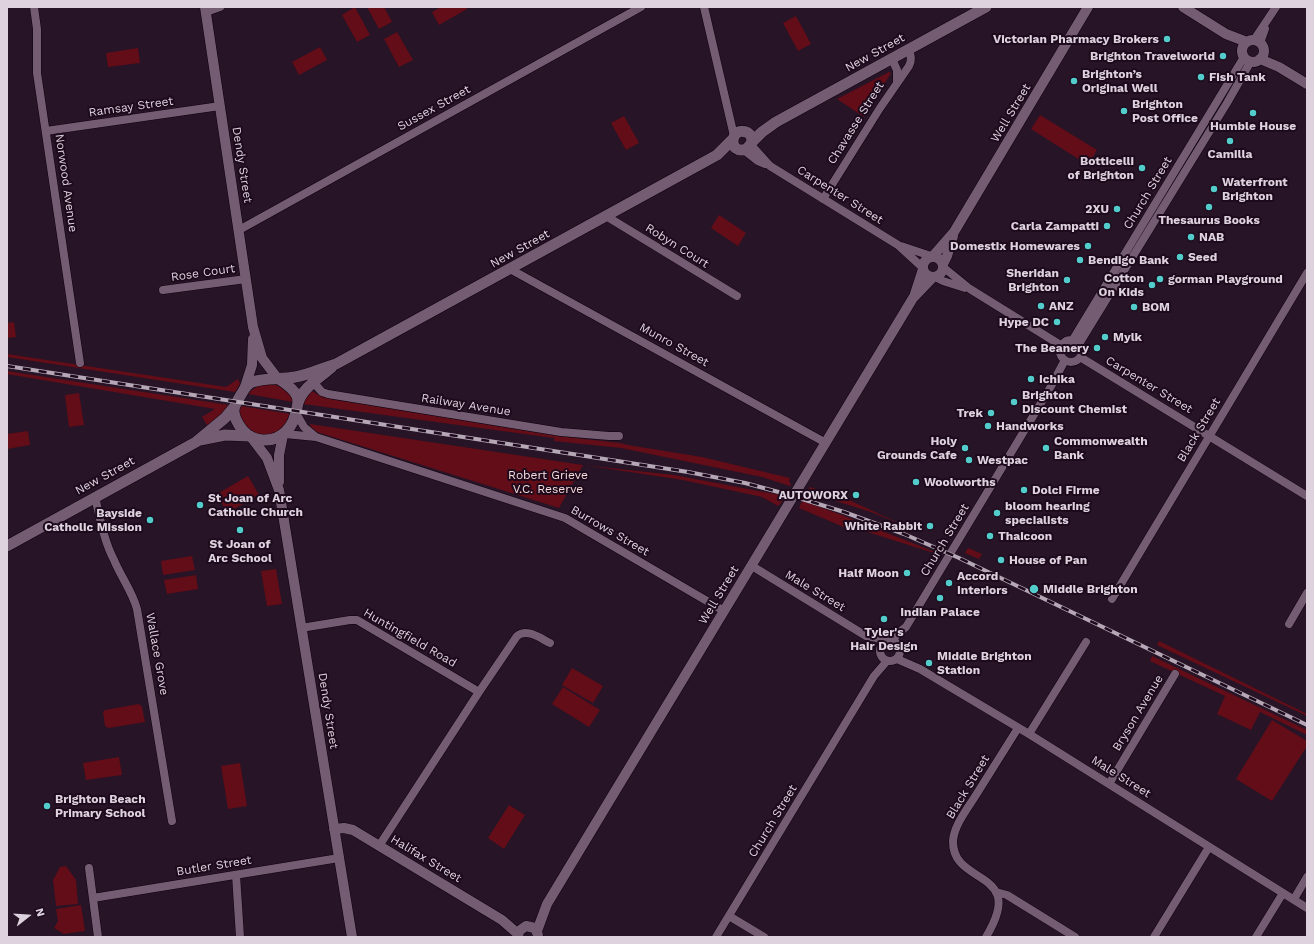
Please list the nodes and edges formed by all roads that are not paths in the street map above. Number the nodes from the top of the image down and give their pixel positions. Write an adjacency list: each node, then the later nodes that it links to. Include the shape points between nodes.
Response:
1 (34, 7): 16 (street, Norwood Avenue, via 37,73)
2 (220, 7): 9 (street)
3 (641, 7): 20 (street, Sussex Street)
4 (704, 7): 17 (street, via 729,113)
5 (986, 7): 10 (main road, New Street)
6 (1088, 7): 21 (street, Well Street)
7 (1183, 7): 11 (street)
8 (1276, 7): 11 (street, Church Street)
9 (205, 10): 15 (street, Dendy Street)
10 (909, 50): 12 (main road, New Street); 13 (street, Chavasse Street, via 911,62)
11 (1253, 50): 14 (street); 35 (street, Church Street, via 1227,103)
12 (892, 59): 13 (street, Chavasse Street, via 897,70); 17 (main road, New Street)
13 (897, 81): 18 (street, Chavasse Street)
14 (1307, 84)
15 (220, 106): 16 (street, Ramsay Street); 20 (street, Dendy Street)
16 (46, 131): 39 (street, Norwood Avenue)
17 (743, 141): 18 (street, Carpenter Street, via 770,166); 19 (main road, New Street)
18 (823, 199): 22 (street, Carpenter Street)
19 (606, 216): 26 (main road, New Street); 32 (street, Robyn Court)
20 (239, 230): 29 (street, Dendy Street)
21 (954, 232): 23 (street, Well Street); 24 (street, Well Street)
22 (898, 245): 23 (street, Carpenter Street); 25 (street, Carpenter Street)
23 (932, 256): 24 (street, via 939,258); 25 (street, via 926,259)
24 (943, 265): 28 (street, via 941,273); 30 (street)
25 (923, 268): 28 (street, via 928,276); 33 (street, Well Street)
26 (510, 269): 41 (main road, New Street); 51 (street, Munro Street)
27 (1307, 273): 47 (street, Black Street)
28 (934, 277): 30 (street); 33 (street, Well Street)
29 (246, 279): 31 (street, Rose Court); 34 (street, Dendy Street)
30 (970, 289): 36 (street)
31 (163, 290)
32 (737, 296)
33 (913, 298): 51 (street, Well Street)
34 (253, 327): 40 (street, Dendy Street, via 262,358); 42 (street, Dendy Street, via 252,365)
35 (1075, 342): 36 (street, via 1066,342); 37 (street, via 1081,350)
36 (1062, 346): 38 (street, via 1061,355)
37 (1080, 357): 38 (street, via 1071,362); 47 (street, Carpenter Street)
38 (1065, 360): 64 (street, Church Street, via 906,627 897,634)
39 (80, 363)
40 (278, 379): 41 (main road, New Street); 42 (main road, via 257,380 248,384); 44 (main road, via 295,393)
41 (311, 379): 44 (main road, New Street, via 301,395); 46 (street, Railway Avenue, via 322,392 328,394 556,431)
42 (244, 390): 43 (main road)
43 (235, 406): 48 (main road, via 237,422); 50 (main road, New Street, via 225,418)
44 (297, 408): 45 (main road, via 294,420); 49 (street, Burrows Street, via 304,427)
45 (284, 434): 48 (main road, via 269,440); 49 (street, Burrows Street); 52 (street, Dendy Street, via 279,455)
46 (619, 436)
47 (1209, 436): 53 (street, Carpenter Street); 58 (street, Black Street)
48 (251, 437): 50 (main road, New Street, via 221,435); 52 (street, Dendy Street, via 267,458)
49 (316, 438): 59 (street, Burrows Street, via 566,518)
50 (196, 442): 54 (main road, New Street)
51 (826, 443): 56 (street, Well Street)
52 (279, 490): 61 (street, Dendy Street)
53 (1307, 496)
54 (95, 497): 55 (main road, New Street); 71 (street, Wallace Grove, via 109,548 137,609)
55 (7, 546)
56 (752, 566): 59 (street, Well Street); 65 (street, Male Street, via 866,636)
57 (1307, 593): 60 (street)
58 (1112, 599)
59 (724, 611): 85 (street, Well Street, via 547,904)
60 (1289, 624)
61 (302, 628): 67 (street, Huntingfield Road, via 350,620 359,621); 72 (street, Dendy Street)
62 (1086, 642): 69 (street)
63 (550, 643): 67 (street, via 528,633 521,633)
64 (897, 649): 65 (street, via 891,661); 65 (street, via 888,640); 68 (street, Male Street, via 920,669)
65 (883, 652): 84 (street, Church Street, via 874,676)
66 (1175, 674): 70 (street, Bryson Avenue)
67 (479, 692): 73 (street)
68 (1018, 728): 69 (street, Male Street); 79 (street, Black Street, via 960,822 953,839 955,851 964,867 990,884)
69 (1029, 734): 70 (street, Male Street)
70 (1109, 784): 74 (street, Male Street)
71 (172, 821)
72 (334, 829): 73 (street, Halifax Street, via 354,830); 75 (street, Dendy Street)
73 (379, 846): 85 (street, Halifax Street, via 502,920)
74 (1209, 847): 80 (street, Male Street); 93 (street)
75 (339, 858): 77 (street, Butler Street); 88 (street, Dendy Street)
76 (89, 868): 81 (street)
77 (236, 875): 81 (street, Butler Street); 87 (street)
78 (1307, 877): 82 (street)
79 (996, 892): 91 (street, via 998,913); 92 (street, via 1007,894)
80 (1283, 893): 82 (street, Male Street); 94 (street)
81 (93, 898): 86 (street)
82 (1294, 899): 83 (street, Male Street)
83 (1307, 908)
84 (729, 916): 89 (street, Church Street); 90 (street)
85 (527, 932)
86 (98, 937)
87 (240, 937)
88 (352, 937)
89 (716, 937)
90 (764, 937)
91 (986, 937)
92 (1075, 937)
93 (1154, 937)
94 (1256, 937)

